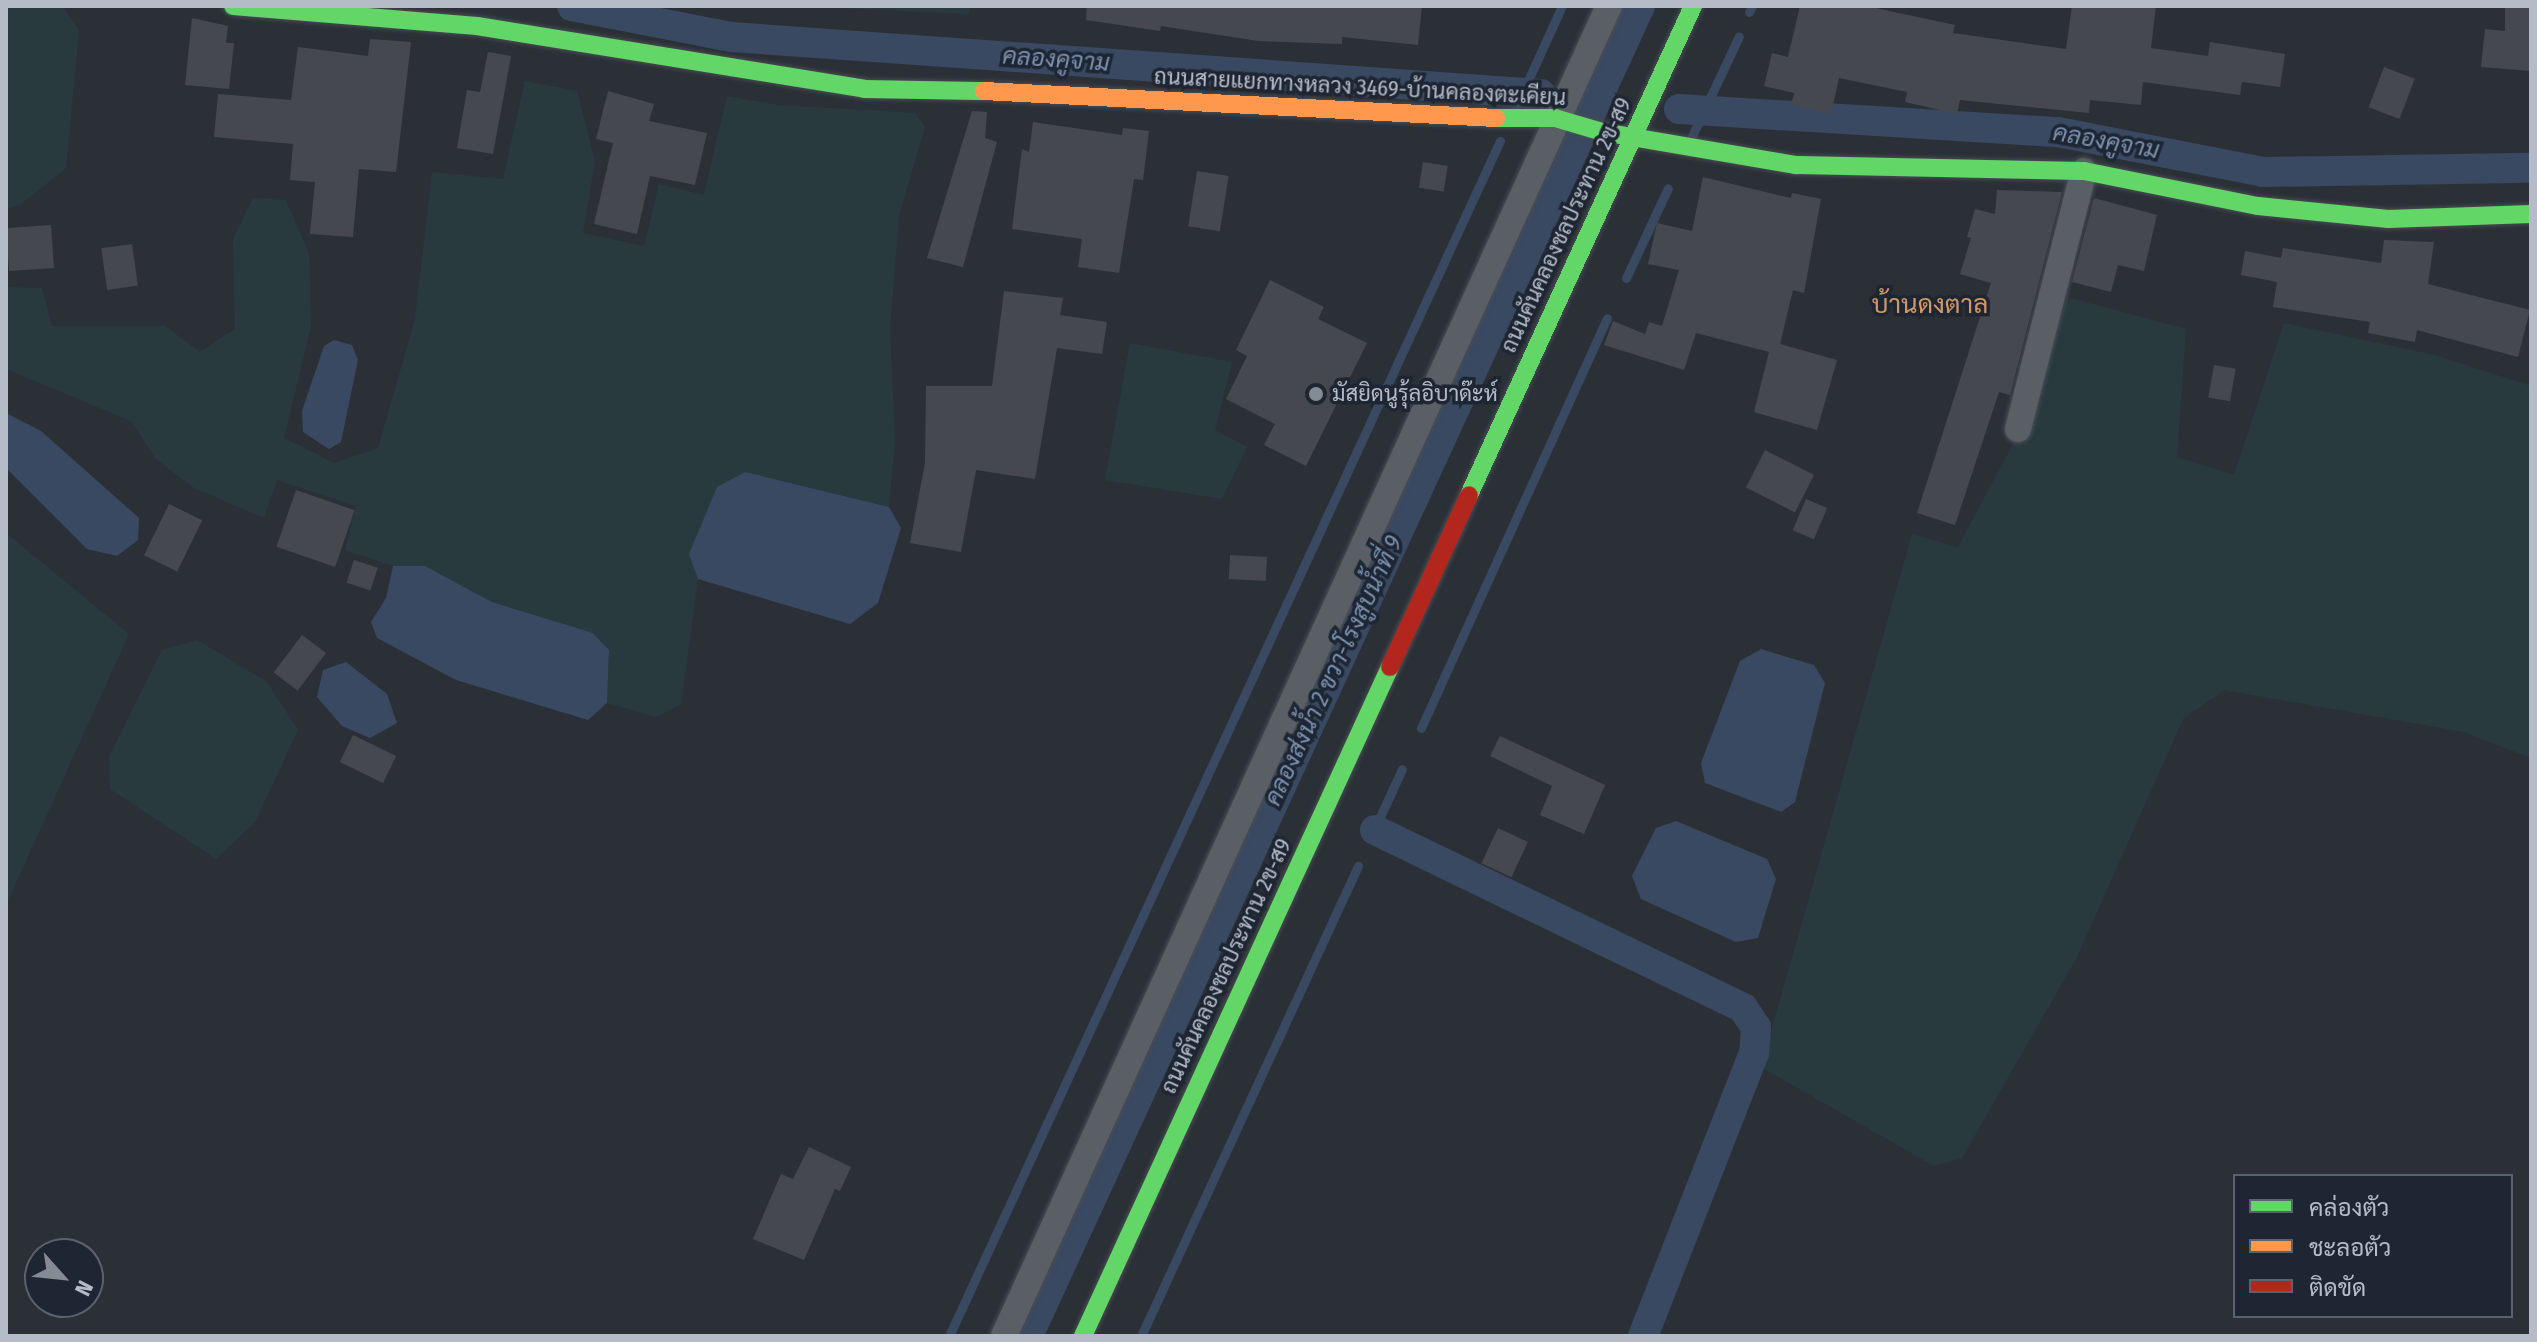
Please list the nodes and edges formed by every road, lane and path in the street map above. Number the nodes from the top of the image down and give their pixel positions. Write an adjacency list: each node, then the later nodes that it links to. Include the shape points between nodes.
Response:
1 (233, 6): 4 (street, ถนนสายแยกทางหลวง 3469-บ้านคลองตะเคียน, via 477,26 864,89 958,89 1416,117)
2 (1609, 6): 4 (street)
3 (1693, 6): 5 (street, ถนนคันคลองชลประทาน 2ข-ส9)
4 (1561, 118): 5 (street, ถนนสายแยกทางหลวง 3469-บ้านคลองตะเคียน); 9 (street)
5 (1633, 137): 6 (street, ถนนสายแยกทางหลวง 3469-บ้านคลองตะเคียน, via 1796,165); 10 (street, ถนนคันคลองชลประทาน 2ข-ส9)
6 (2084, 171): 7 (street, ถนนสายแยกทางหลวง 3469-บ้านคลองตะเคียน, via 2258,206 2388,219); 8 (street)
7 (2531, 214)
8 (2018, 429)
9 (1004, 1336)
10 (1083, 1336)

